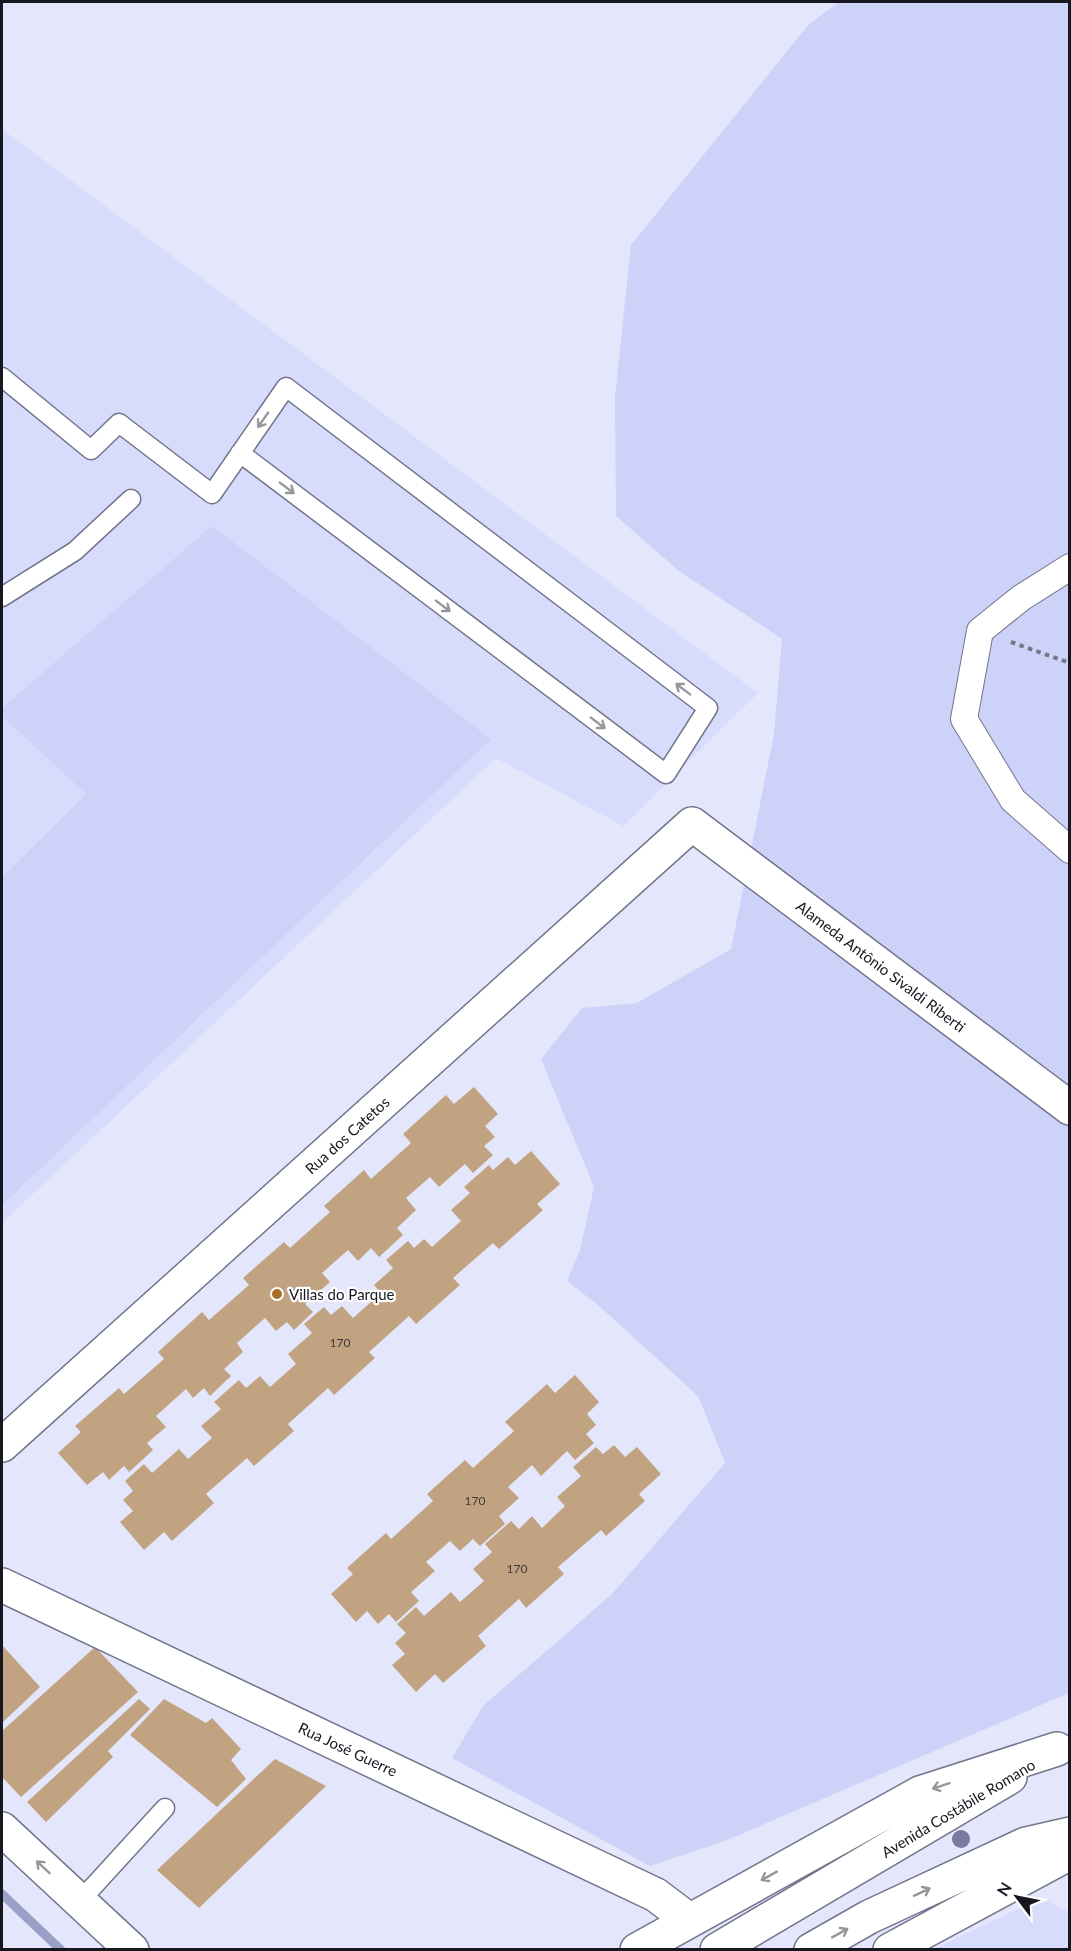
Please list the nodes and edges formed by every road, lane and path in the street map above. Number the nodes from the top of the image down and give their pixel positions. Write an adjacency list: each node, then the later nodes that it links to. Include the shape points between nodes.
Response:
1 (2, 377): 2 (lane, via 91,450 119,423 212,494)
2 (240, 453): 2 (lane, one-way to 2, via 628,746 666,774 708,708 286,387)
3 (131, 499): 5 (lane, via 75,551)
4 (1070, 567): 6 (street, via 1021,598)
5 (2, 597)
6 (980, 631): 7 (path); 9 (street, via 964,719 1013,800)
7 (1070, 663)
8 (692, 824): 10 (street, Alameda Antônio Sivaldi Riberti); 11 (street, Rua dos Catetos)
9 (1070, 850)
10 (1070, 1108)
11 (2, 1445)
12 (2, 1585): 19 (street, Rua José Guerre, via 656,1895)
13 (1063, 1747): 19 (street, one-way to 19, via 920,1793); 22 (street, Avenida Costábile Romano)
14 (165, 1808): 18 (lane)
15 (2, 1829): 18 (street, one-way to 15)
16 (1070, 1834): 23 (street, one-way to 16, via 869,1917 1026,1844)
17 (1070, 1853): 24 (street)
18 (80, 1901): 20 (street)
19 (689, 1920): 21 (street)
20 (132, 1950)
21 (637, 1950)
22 (717, 1950)
23 (811, 1950)
24 (890, 1950)

